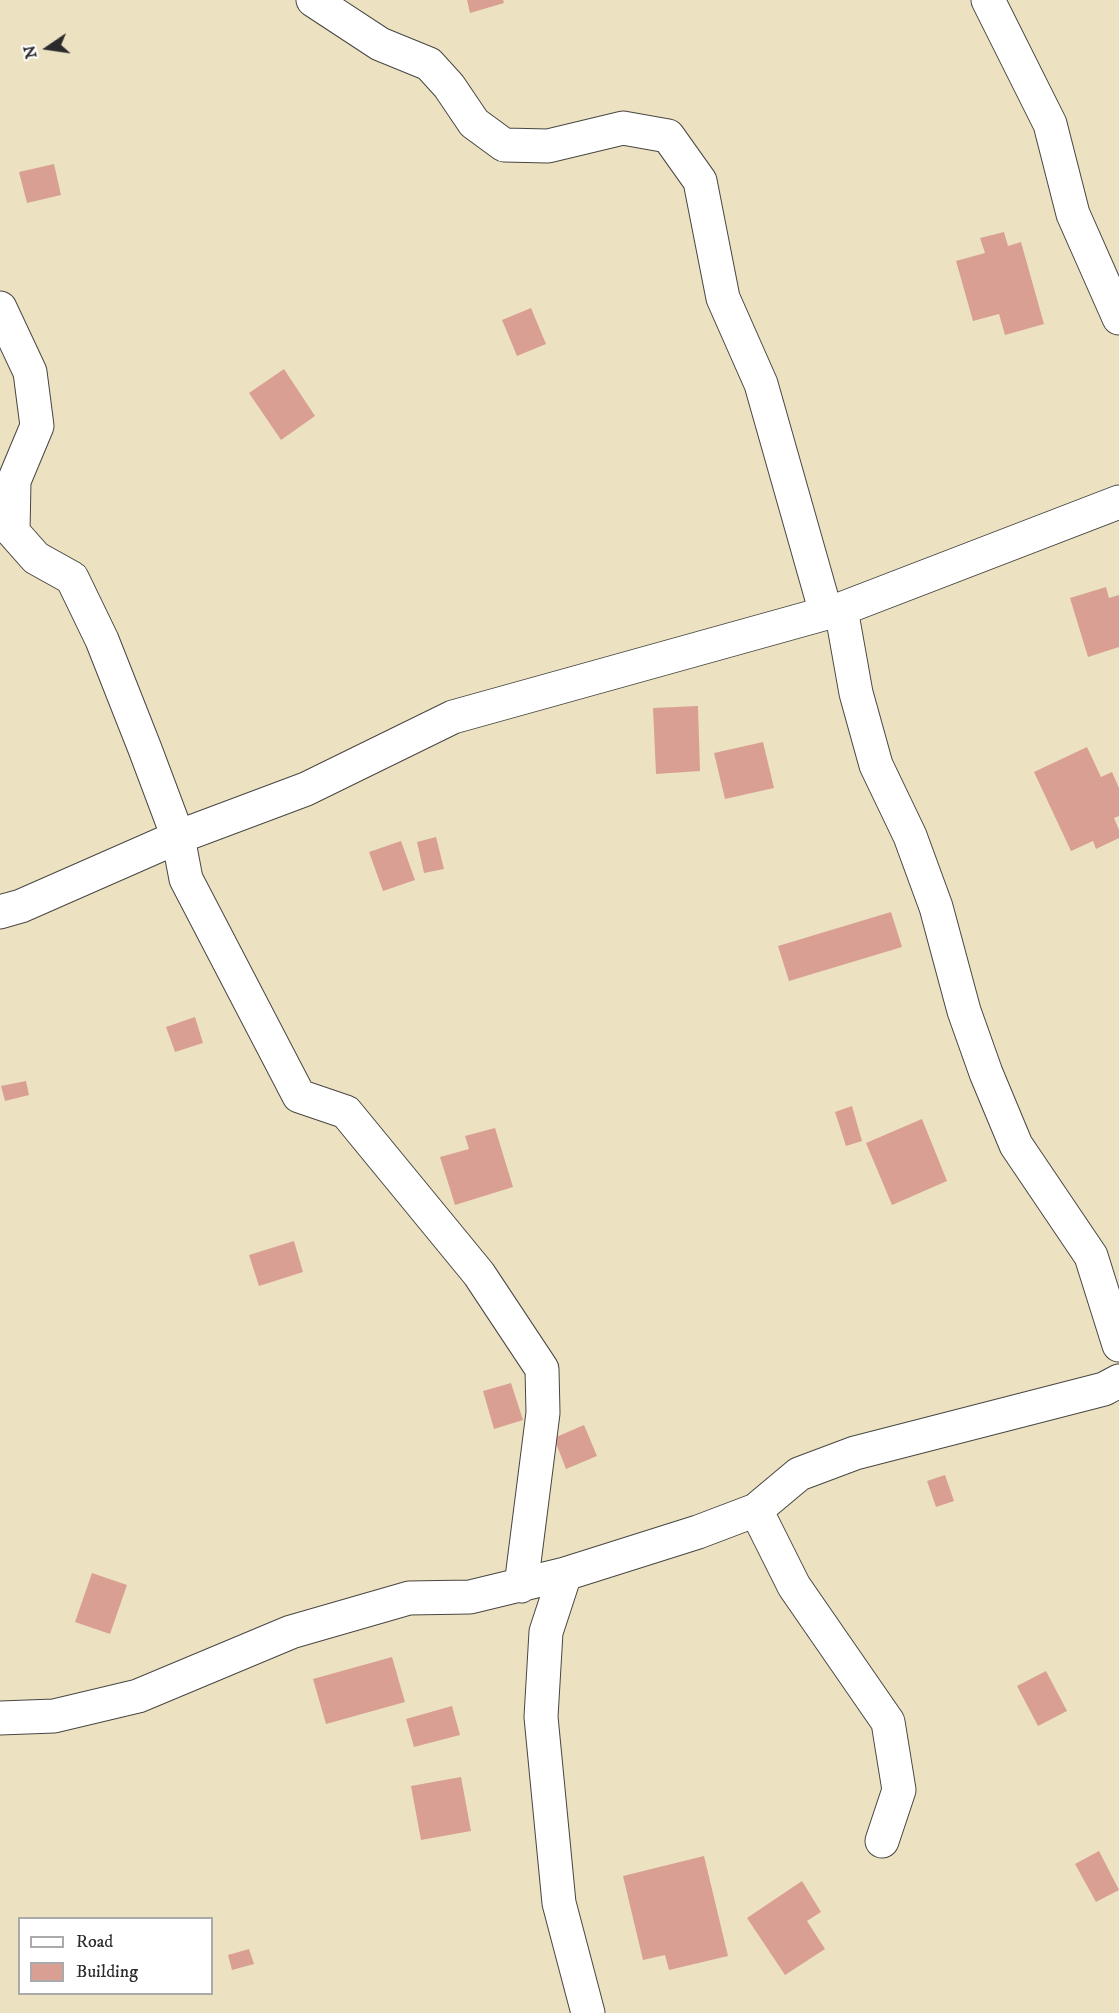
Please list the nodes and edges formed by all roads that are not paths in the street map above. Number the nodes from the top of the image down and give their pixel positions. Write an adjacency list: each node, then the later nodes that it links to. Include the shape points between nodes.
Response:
1 (312, 0): 6 (street, via 380,44 429,64 474,123 504,145 548,146 623,128 668,136 700,181 723,298 761,384)
2 (988, 0): 4 (street, via 1050,124 1073,214)
3 (0, 310): 7 (street, via 30,372 37,426 14,481 13,532 36,558 72,578 102,640)
4 (1119, 318)
5 (1119, 502): 6 (street)
6 (834, 611): 7 (street, via 453,717 306,789); 9 (street, via 876,765 910,836 936,907 964,1011 986,1073 1016,1145 1090,1256)
7 (178, 837): 8 (street); 13 (street, via 186,879 299,1096 346,1112 479,1274 542,1369 543,1413)
8 (0, 912)
9 (1119, 1345)
10 (1119, 1381): 11 (street, via 1104,1389 855,1453 799,1474)
11 (756, 1510): 12 (street); 15 (street, via 794,1586 888,1722 899,1790)
12 (565, 1574): 13 (street); 16 (street, via 546,1632 541,1717 559,1903)
13 (521, 1586): 14 (street, via 470,1597 409,1598 291,1632 138,1696 54,1716)
14 (0, 1718)
15 (882, 1841)
16 (588, 2013)

